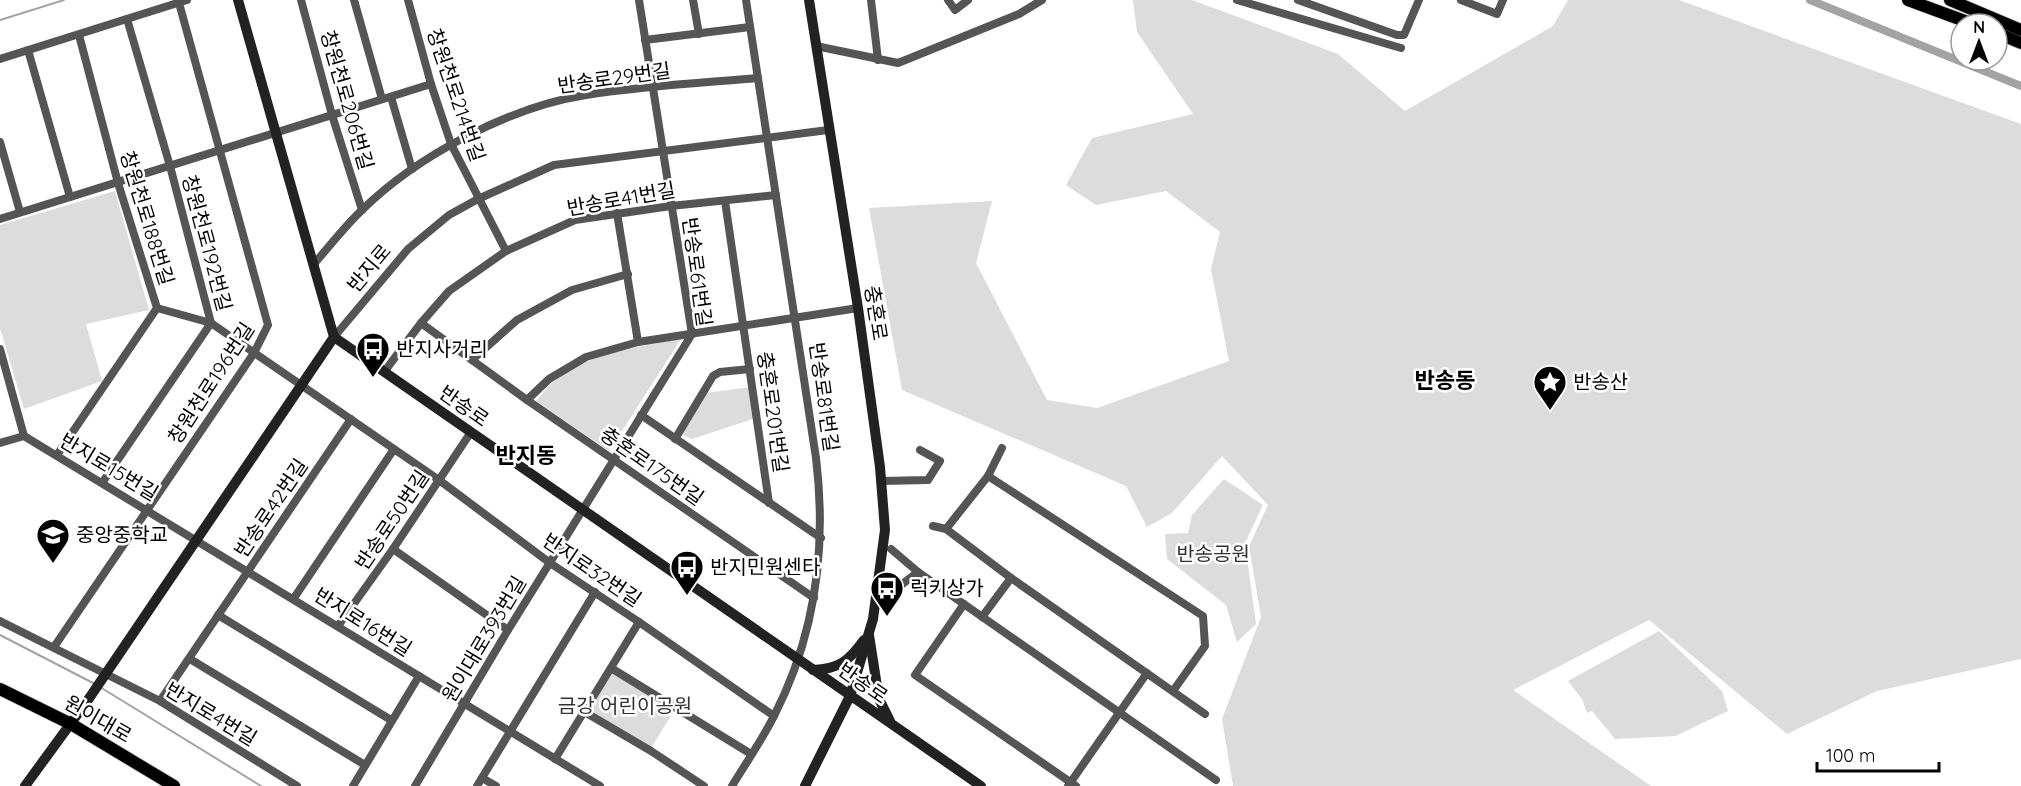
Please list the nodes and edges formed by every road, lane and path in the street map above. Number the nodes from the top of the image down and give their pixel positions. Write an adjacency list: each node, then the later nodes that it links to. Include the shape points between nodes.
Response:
1 (238, 0): 39 (street)
2 (301, 0): 37 (street, 창원천로206번길)
3 (354, 0): 36 (street)
4 (408, 0): 34 (street, 창원천로214번길)
5 (639, 0): 27 (street, 반송로61번길)
6 (693, 0): 26 (street)
7 (746, 0): 23 (street, 반송로81번길)
8 (809, 0): 28 (street, 충혼로)
9 (871, 0): 32 (street)
10 (948, 0): 11 (street, via 955,10)
11 (968, 0)
12 (1042, 0): 32 (street, via 1019,14 898,63)
13 (1237, 0): 29 (street)
14 (1298, 0): 15 (street, via 1397,35 1404,35)
15 (1419, 0)
16 (1461, 0): 17 (street, via 1497,14)
17 (1503, 0)
18 (1908, 0): 21 (main road)
19 (183, 1): 22 (street); 43 (street, 창원천로196번길)
20 (1957, 1): 24 (main road)
21 (1949, 15)
22 (127, 20): 25 (street); 45 (street, 창원천로192번길)
23 (750, 27): 26 (street); 33 (street, 반송로81번길)
24 (2021, 30)
25 (79, 34): 30 (street); 47 (street, 창원천로188번길)
26 (699, 34): 27 (street)
27 (645, 40): 35 (street, 반송로61번길)
28 (816, 46): 32 (street); 38 (street, 충혼로)
29 (1401, 48)
30 (28, 50): 31 (street); 49 (street)
31 (0, 59)
32 (878, 60)
33 (758, 78): 35 (street, 반송로29번길); 40 (street, 반송로81번길)
34 (431, 84): 36 (street); 42 (street, 창원천로214번길)
35 (653, 88): 42 (street, 반송로29번길, via 584,95 523,111); 44 (street, 반송로61번길)
36 (386, 98): 37 (street); 46 (street)
37 (333, 115): 39 (street); 53 (street, 창원천로206번길)
38 (828, 130): 40 (street, 반지로); 61 (street, 충혼로)
39 (276, 133): 43 (street); 58 (street)
40 (768, 138): 44 (street, 반지로); 48 (street, 반송로81번길)
41 (0, 142): 54 (street)
42 (451, 144): 46 (street, 반송로29번길); 50 (street, 창원천로214번길)
43 (219, 151): 45 (street); 70 (street, 창원천로196번길, via 268,325)
44 (663, 151): 50 (street, 반지로, via 554,165); 52 (street, 반송로61번길)
45 (170, 166): 47 (street); 63 (street, 창원천로192번길)
46 (412, 169): 53 (street, 반송로29번길)
47 (118, 183): 49 (street); 60 (street, 창원천로188번길)
48 (776, 195): 51 (street, 반송로41번길); 62 (street, 반송로81번길)
49 (70, 197): 54 (street)
50 (478, 199): 57 (street, 창원천로214번길); 67 (street, 반지로, via 449,215 408,249)
51 (725, 201): 52 (street, 반송로41번길); 65 (street, 충혼로201번길)
52 (671, 206): 55 (street, 반송로41번길); 66 (street, 반송로61번길)
53 (362, 210): 58 (street, 반송로29번길)
54 (20, 212): 56 (street)
55 (617, 213): 57 (street, 반송로41번길, via 575,220); 59 (street)
56 (0, 219)
57 (506, 251): 64 (street, 반송로41번길, via 449,291)
58 (313, 265): 67 (street)
59 (628, 274): 68 (street); 71 (street, via 572,291 517,320)
60 (157, 308): 63 (street); 85 (street, 창원천로188번길)
61 (858, 308): 62 (street, 충혼로201번길); 89 (street, 충혼로)
62 (795, 317): 65 (street, 충혼로201번길); 96 (street, 반송로81번길, via 816,458)
63 (212, 323): 70 (street, 반지로32번길); 90 (street, 창원천로192번길)
64 (421, 323): 71 (street, 충혼로175번길); 73 (street, 반송로41번길)
65 (744, 326): 66 (street, 충혼로201번길); 72 (street, 충혼로201번길)
66 (692, 333): 68 (street, 충혼로201번길); 76 (street, 반송로61번길)
67 (334, 337): 73 (street, 반송로); 74 (street, 반지로)
68 (638, 342): 75 (street, 충혼로201번길, via 586,357 549,379)
69 (0, 349): 79 (street)
70 (254, 353): 74 (street, 반지로32번길); 92 (street, 창원천로196번길)
71 (472, 360): 75 (street, 충혼로175번길)
72 (750, 369): 80 (street, via 713,376); 91 (street, 충혼로201번길)
73 (384, 372): 78 (street, 반송로)
74 (302, 384): 77 (street, 반지로32번길); 97 (street, 반지로)
75 (526, 400): 86 (street, 충혼로175번길)
76 (641, 415): 80 (street); 86 (street, 반송로61번길)
77 (351, 419): 83 (street, 반지로32번길); 101 (street, 반송로42번길)
78 (471, 432): 88 (street, 반송로50번길); 93 (street, 반송로)
79 (24, 436): 81 (street); 85 (street, 반지로15번길)
80 (675, 439): 91 (street)
81 (0, 443)
82 (1002, 448): 87 (street)
83 (394, 449): 88 (street, 반지로32번길); 106 (street)
84 (920, 450): 89 (street, via 940,461 928,480)
85 (57, 455): 90 (street, 반지로15번길)
86 (613, 460): 93 (street, 반송로61번길); 107 (street, 충혼로175번길)
87 (988, 476): 95 (street); 125 (street, via 1203,616 1205,646)
88 (439, 480): 98 (street, 반송로50번길); 100 (street, 반지로32번길)
89 (881, 481): 115 (street, 충혼로, via 885,530)
90 (102, 483): 92 (street, 반지로15번길)
91 (769, 503): 96 (street)
92 (146, 509): 97 (street, 반지로15번길); 116 (street, 창원천로196번길)
93 (582, 510): 100 (street, 원이대로393번길); 118 (street, 반송로)
94 (933, 526): 95 (street)
95 (946, 529): 103 (street)
96 (821, 538): 107 (street, 반송로81번길)
97 (198, 540): 101 (street, 반지로16번길); 122 (street, 반지로)
98 (393, 549): 113 (street, 반송로50번길); 114 (street)
99 (891, 549): 102 (street)
100 (550, 563): 104 (street, 반지로32번길); 114 (street, 원이대로393번길)
101 (248, 571): 106 (street, 반지로16번길); 109 (street, 반송로42번길)
102 (918, 572): 105 (street); 108 (street)
103 (1011, 578): 110 (street); 121 (street)
104 (595, 592): 112 (street, 반지로32번길); 136 (street)
105 (892, 592)
106 (294, 598): 113 (street, 반지로16번길)
107 (814, 598): 118 (street, 반송로81번길)
108 (964, 604): 110 (street); 142 (street, via 915,675)
109 (218, 615): 117 (street, 반송로42번길); 133 (street)
110 (982, 617): 130 (street)
111 (0, 621): 116 (street, 반지로4번길)
112 (639, 622): 119 (street); 132 (street, 반지로32번길)
113 (338, 626): 123 (street, 반지로16번길)
114 (508, 630): 128 (street, 원이대로393번길)
115 (869, 633): 120 (street, 충혼로, via 850,659); 126 (street, 충혼로); 135 (street, 충혼로, via 879,699)
116 (54, 647): 122 (street, 반지로4번길)
117 (190, 659): 127 (street, 반송로42번길); 139 (street)
118 (799, 660): 120 (street, 반송로); 132 (street, 반송로81번길)
119 (611, 668): 129 (street); 137 (street)
120 (813, 670): 126 (street, 반송로)
121 (1147, 673): 125 (street); 130 (street)
122 (105, 675): 127 (street, 반지로4번길); 134 (street, 반지로)
123 (419, 676): 128 (street, 반지로16번길); 133 (street)
124 (0, 689): 134 (main road, 원이대로)
125 (1173, 692): 131 (street)
126 (850, 696): 135 (street, 반송로); 153 (street, 충혼로)
127 (160, 701): 145 (street, 반지로4번길)
128 (465, 703): 136 (street, 반지로16번길); 147 (street, 원이대로393번길)
129 (583, 711): 138 (street); 151 (street)
130 (1120, 712): 141 (street); 142 (street)
131 (1205, 714)
132 (774, 716): 137 (street, 반송로81번길)
133 (391, 720): 139 (street)
134 (70, 724): 143 (street); 144 (main road, 원이대로)
135 (891, 724): 154 (street, 반송로)
136 (510, 731): 138 (street, 반지로16번길); 140 (street)
137 (751, 754): 152 (street, 반송로81번길)
138 (555, 759): 150 (street, 반지로16번길)
139 (365, 765): 146 (street)
140 (482, 778): 148 (street); 149 (street)
141 (1216, 780)
142 (1072, 785)
143 (25, 786)
144 (174, 786)
145 (297, 786)
146 (353, 786)
147 (415, 786)
148 (477, 786)
149 (496, 786)
150 (600, 786)
151 (704, 786)
152 (732, 786)
153 (805, 786)
154 (981, 786)

